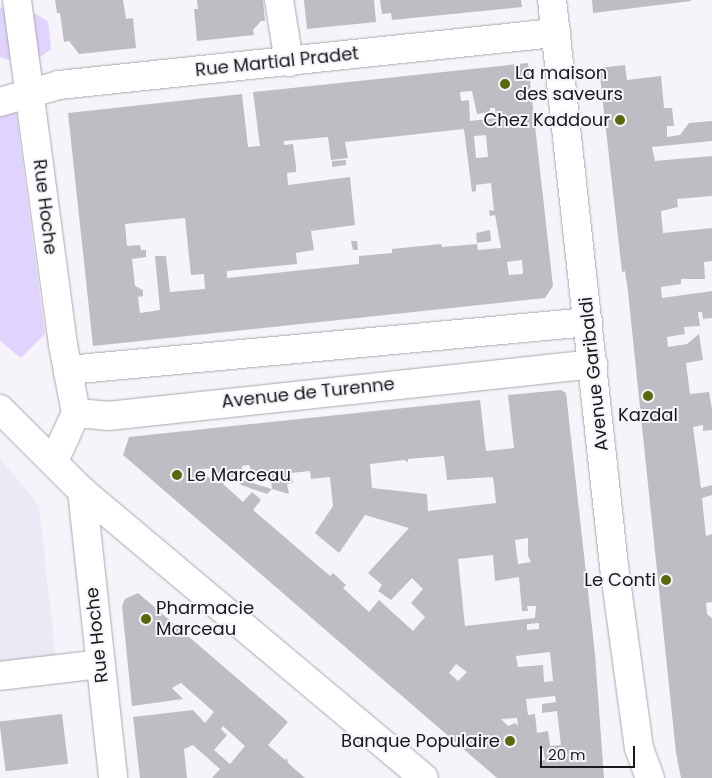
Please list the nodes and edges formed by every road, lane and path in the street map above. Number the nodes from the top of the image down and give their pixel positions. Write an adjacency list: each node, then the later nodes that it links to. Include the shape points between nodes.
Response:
1 (17, 0): 6 (street, Rue Hoche)
2 (279, 0): 5 (street)
3 (552, 0): 4 (street, Avenue Garibaldi)
4 (556, 33): 5 (street, Rue Martial Pradet, via 419,45); 8 (street, Avenue Garibaldi)
5 (288, 62): 6 (street, Rue Martial Pradet, via 59,85)
6 (30, 95): 7 (street, Rue Martial Pradet); 10 (street, Rue Hoche)
7 (0, 102)
8 (588, 322): 9 (street, Avenue Garibaldi); 10 (street)
9 (593, 364): 12 (street, Avenue de Turenne, via 108,416); 17 (street, Avenue Garibaldi, via 614,566)
10 (68, 370): 12 (street, Rue Hoche)
11 (0, 409): 13 (street)
12 (76, 413): 13 (street)
13 (54, 461): 14 (street)
14 (82, 491): 15 (street, Rue Hoche); 19 (street)
15 (100, 664): 16 (street); 18 (street, Rue Hoche)
16 (0, 676)
17 (639, 748): 20 (street, Avenue Garibaldi); 21 (street, Avenue Garibaldi)
18 (113, 778)
19 (424, 778)
20 (635, 778)
21 (650, 778)

